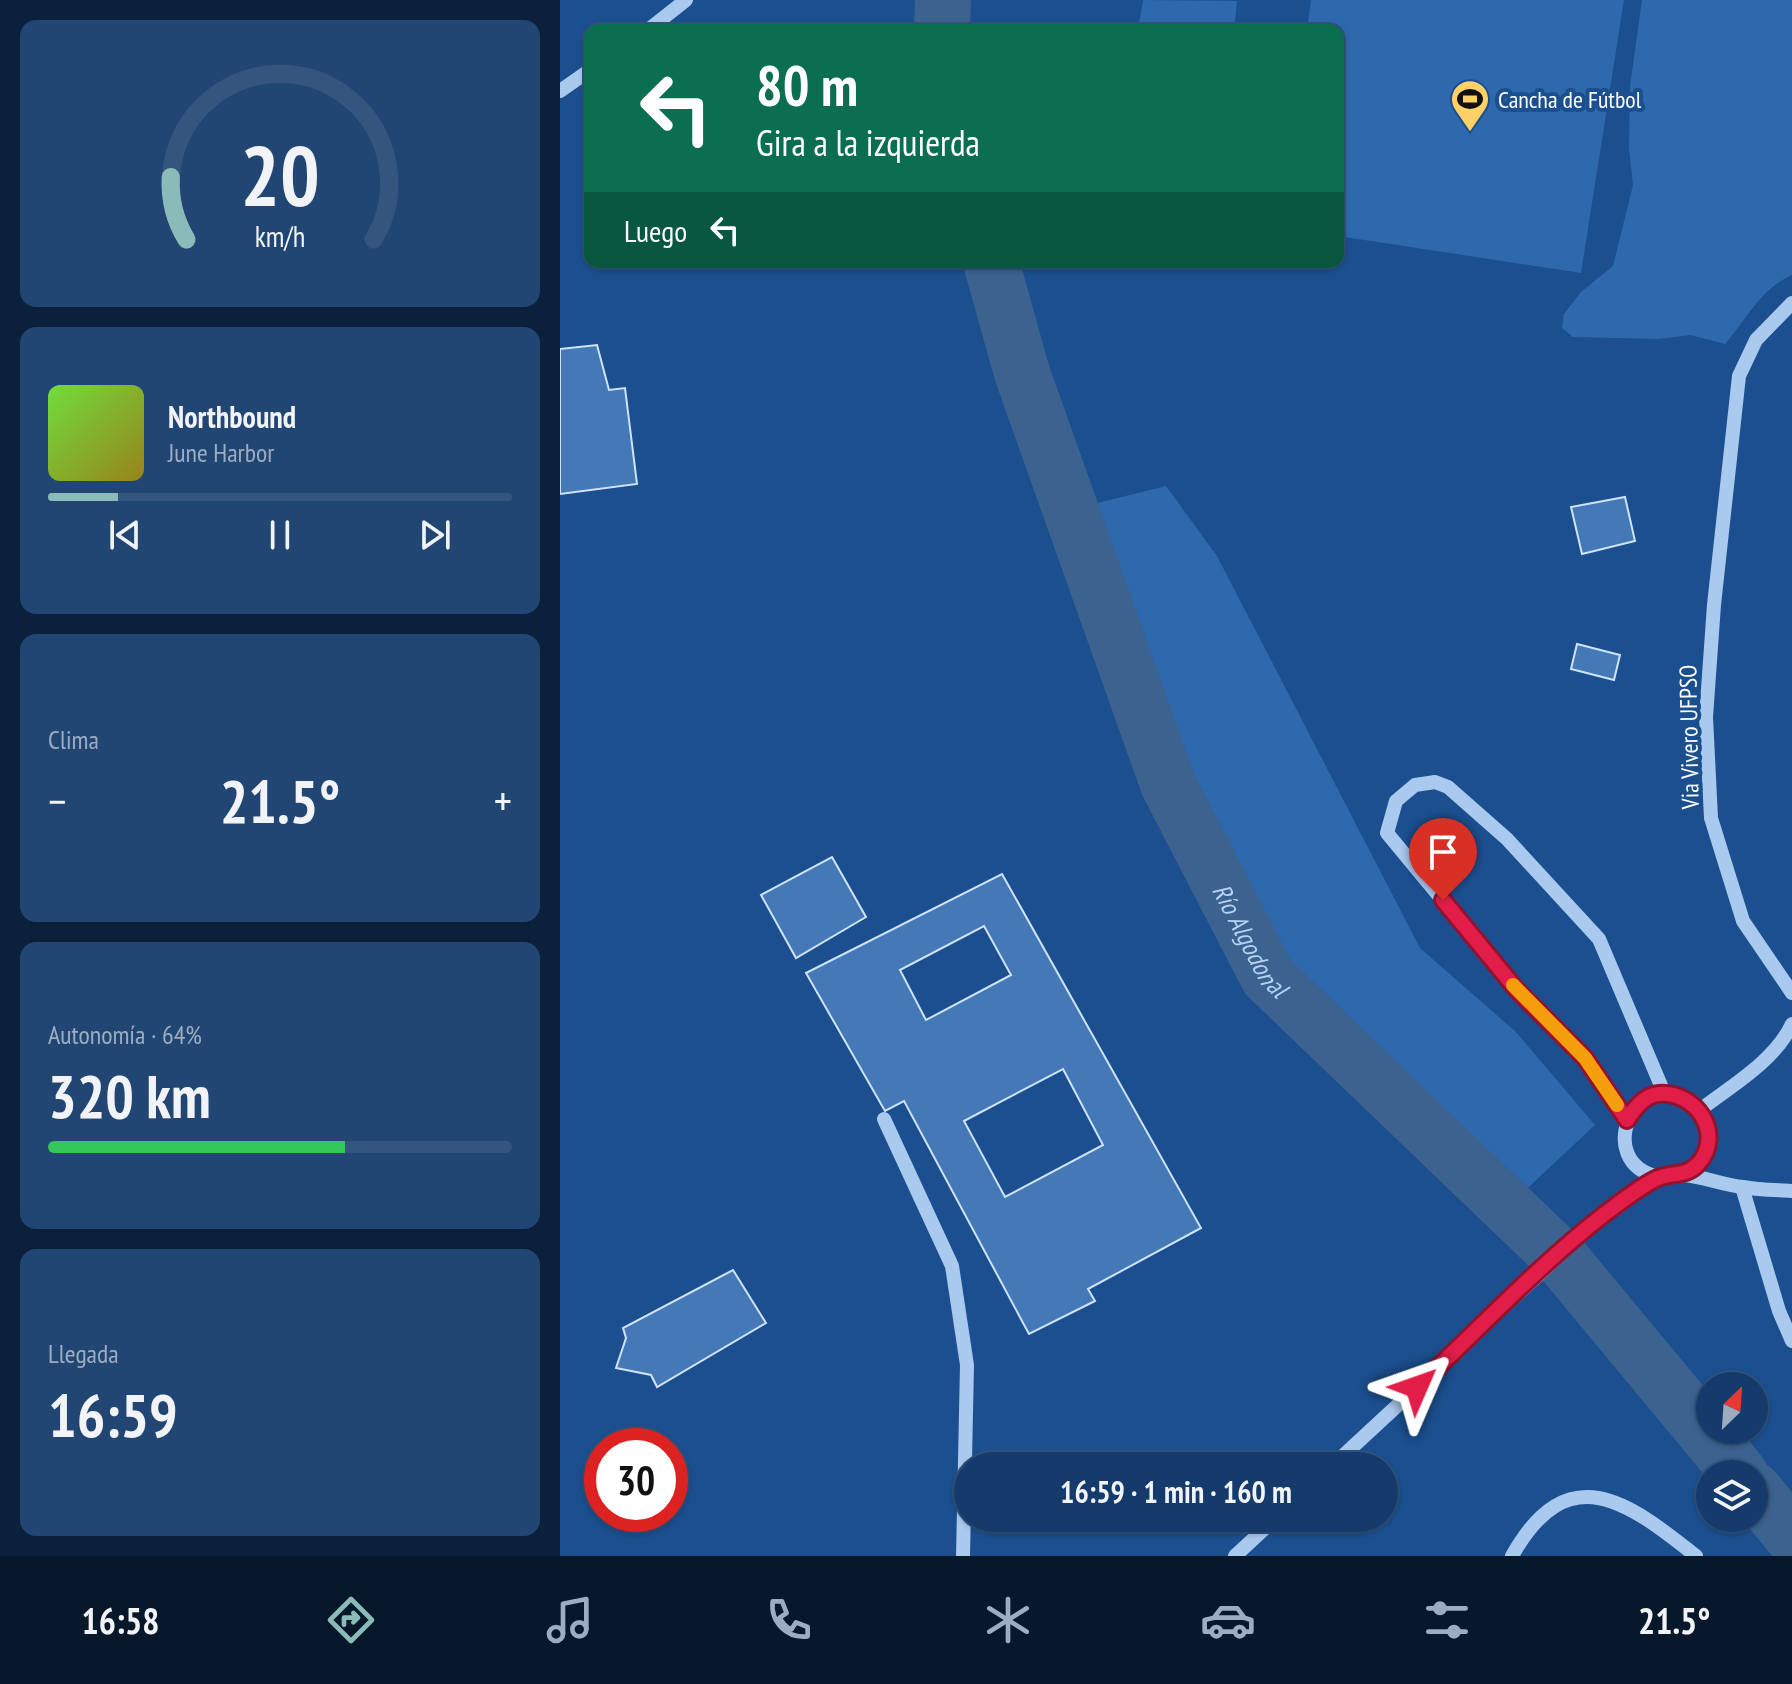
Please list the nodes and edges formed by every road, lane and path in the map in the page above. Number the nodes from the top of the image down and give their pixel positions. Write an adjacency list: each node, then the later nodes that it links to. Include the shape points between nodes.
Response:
1 (686, 0): 2 (street)
2 (656, 24)
3 (584, 74): 4 (street)
4 (560, 91)
5 (1792, 303): 6 (street, Via Vivero UFPSO, via 1756,340 1739,376 1706,717 1711,818 1743,921)
6 (1792, 993)
7 (1792, 1024): 9 (street, via 1786,1038)
8 (1665, 1095): 9 (street, via 1681,1096); 11 (street, via 1637,1104); 11 (street, via 1599,939 1507,839 1448,787 1435,782 1415,785 1396,801 1387,833 1517,990 1585,1058)
9 (1700, 1110): 12 (street, via 1708,1127 1707,1147 1698,1164)
10 (884, 1119): 19 (street, via 952,1266 967,1365)
11 (1627, 1120): 13 (street, via 1625,1148 1638,1168)
12 (1682, 1175): 13 (street); 14 (street)
13 (1659, 1178): 17 (street, via 1602,1216)
14 (1742, 1187): 15 (street); 16 (street)
15 (1792, 1191)
16 (1792, 1341)
17 (1347, 1452)
18 (1261, 1532): 20 (street)
19 (963, 1556)
20 (1235, 1556)
21 (1512, 1556): 22 (street, via 1527,1530 1573,1497 1598,1498 1642,1513)
22 (1696, 1556)

